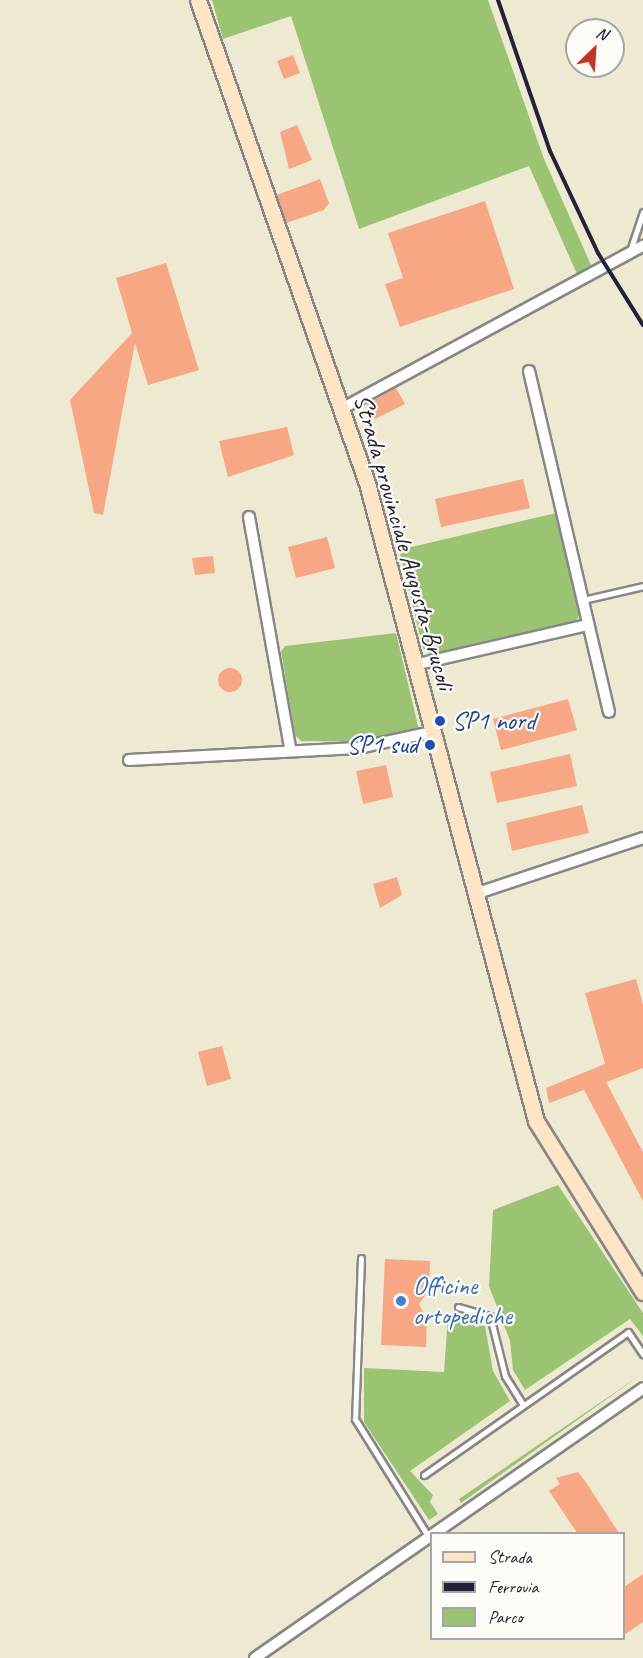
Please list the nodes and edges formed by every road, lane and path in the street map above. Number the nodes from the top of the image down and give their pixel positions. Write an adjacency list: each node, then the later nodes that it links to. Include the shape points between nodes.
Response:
1 (198, 0): 6 (main road, Strada provinciale Augusta-Brucoli)
2 (643, 212): 4 (lane)
3 (643, 246): 4 (street)
4 (630, 251): 6 (street)
5 (529, 371): 9 (street)
6 (343, 408): 11 (main road, Strada provinciale Augusta-Brucoli)
7 (249, 518): 14 (street)
8 (643, 586): 9 (lane)
9 (582, 601): 10 (street)
10 (587, 625): 11 (street); 12 (street)
11 (414, 665): 13 (main road, Strada provinciale Augusta-Brucoli)
12 (609, 712)
13 (432, 732): 14 (street, via 358,748); 17 (main road, Strada provinciale Augusta-Brucoli)
14 (290, 748): 15 (street)
15 (129, 760)
16 (643, 838): 17 (street)
17 (475, 894): 19 (main road, Strada provinciale Augusta-Brucoli, via 536,1121)
18 (361, 1258): 26 (lane, via 355,1419)
19 (643, 1292)
20 (458, 1307): 23 (lane, via 490,1316 505,1376)
21 (643, 1354): 23 (lane, via 628,1332)
22 (643, 1388): 25 (street)
23 (523, 1405): 24 (lane)
24 (424, 1475)
25 (434, 1532)
26 (428, 1536): 27 (street)
27 (255, 1658)

